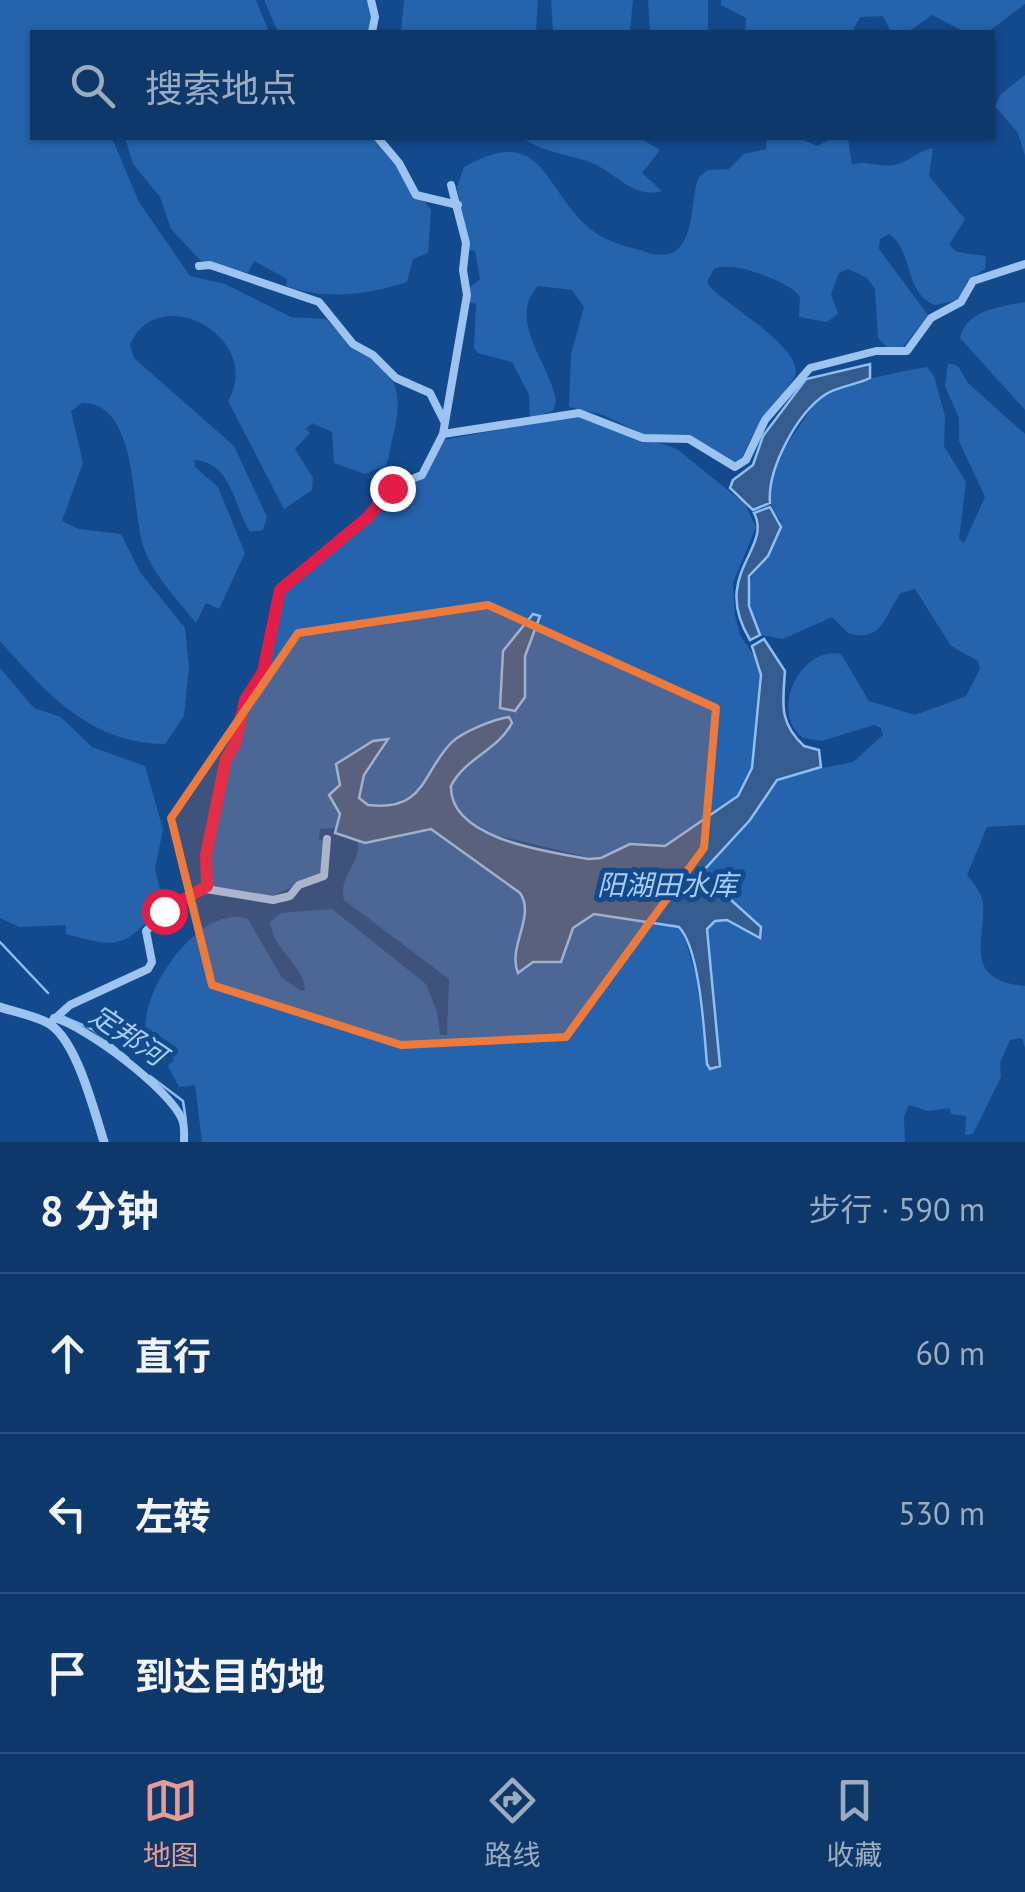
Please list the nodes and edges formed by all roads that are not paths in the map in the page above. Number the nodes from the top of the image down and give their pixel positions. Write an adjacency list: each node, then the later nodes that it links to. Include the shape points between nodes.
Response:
1 (371, 0): 2 (street)
2 (372, 30)
3 (380, 140): 5 (street, via 416,195)
4 (451, 185): 5 (street)
5 (458, 205): 8 (street, via 467,296)
6 (1025, 264): 9 (street, via 974,281 961,302 931,318 907,351 876,351 810,368 765,420 740,466 725,465 688,439 643,438 572,412)
7 (199, 266): 8 (street, via 319,302 354,344 396,378 430,393)
8 (445, 423): 9 (street)
9 (443, 434): 11 (street, via 422,475 394,486 368,517 280,590 263,672 245,700 226,759 206,855)
10 (327, 839): 11 (street, via 324,876 297,886 290,896 266,900)
11 (206, 889): 13 (street, via 168,908 146,931 150,968)
12 (0, 1007): 13 (street)
13 (52, 1020): 14 (street, via 82,1076); 15 (street, via 93,1034 157,1091 182,1119)
14 (104, 1142)
15 (184, 1142)

